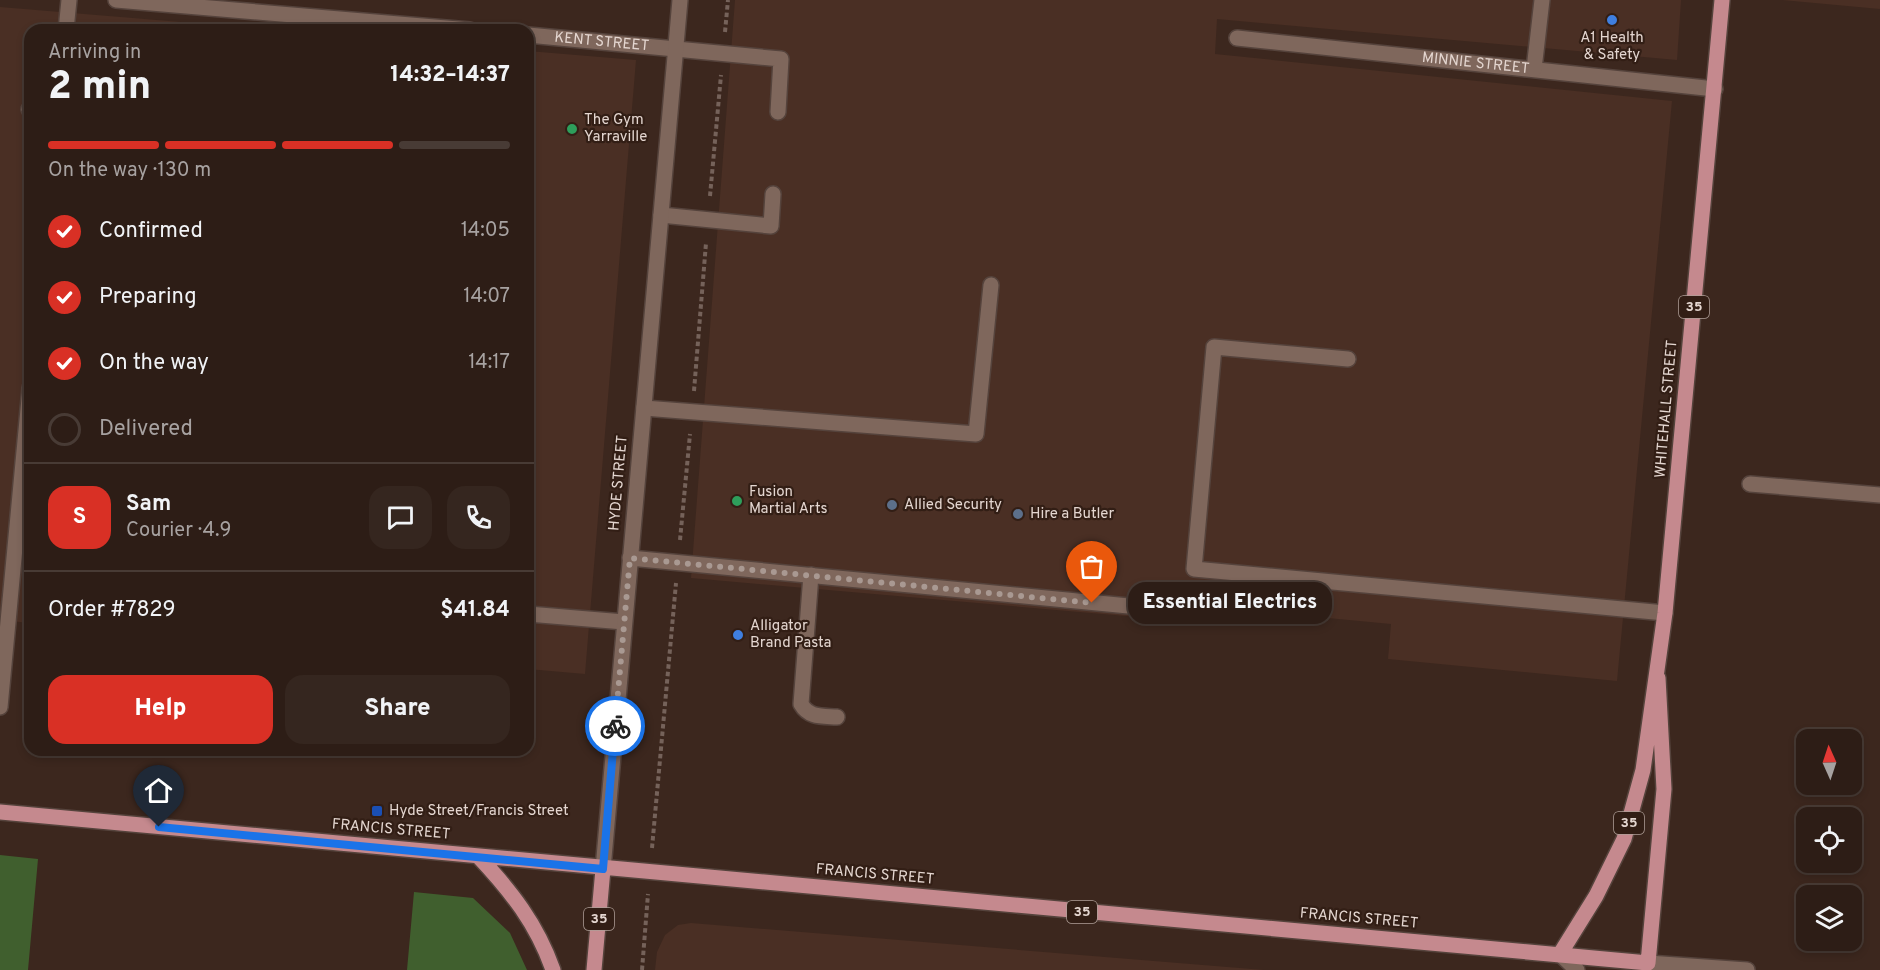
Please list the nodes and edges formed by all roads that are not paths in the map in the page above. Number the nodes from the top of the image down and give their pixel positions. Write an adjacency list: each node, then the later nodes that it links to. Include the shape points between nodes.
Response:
1 (69, 0): 6 (street)
2 (116, 0): 7 (street)
3 (680, 0): 10 (street, HYDE STREET)
4 (1542, 0): 11 (street)
5 (1722, 0): 12 (main road, WHITEHALL STREET / 35)
6 (67, 24)
7 (399, 24)
8 (534, 35): 10 (street, KENT STREET)
9 (1237, 38): 11 (street, MINNIE STREET)
10 (676, 47): 13 (street, KENT STREET, via 782,59); 15 (street, HYDE STREET)
11 (1534, 69): 12 (street, MINNIE STREET)
12 (1715, 89): 25 (main road, WHITEHALL STREET / 35)
13 (778, 112)
14 (773, 194): 15 (street, via 771,226)
15 (661, 215): 18 (street, HYDE STREET)
16 (991, 285): 18 (street, via 976,434)
17 (1348, 359): 25 (street, via 1214,347 1194,569)
18 (644, 408): 22 (street, HYDE STREET)
19 (24, 455): 29 (street)
20 (1750, 484): 21 (street)
21 (1880, 495)
22 (630, 558): 23 (street); 27 (street, HYDE STREET)
23 (811, 575): 24 (street); 30 (street, via 801,704 812,715)
24 (1139, 607)
25 (1665, 613): 28 (main road, WHITEHALL STREET / 35)
26 (534, 614): 27 (street)
27 (624, 622): 33 (street, HYDE STREET)
28 (1658, 678): 34 (main road, WHITEHALL STREET / 35, via 1643,770 1624,839 1596,896); 35 (main road, WHITEHALL STREET / 35, via 1664,789)
29 (0, 706)
30 (837, 717)
31 (0, 812): 32 (main road, FRANCIS STREET)
32 (478, 856): 33 (main road, FRANCIS STREET); 36 (main road, via 512,892 530,919)
33 (603, 869): 34 (main road, FRANCIS STREET / 35); 37 (main road, HYDE STREET / 35)
34 (1560, 954): 35 (main road, FRANCIS STREET / 35); 38 (street)
35 (1648, 966): 39 (street, FRANCIS STREET)
36 (554, 970)
37 (594, 970)
38 (1577, 970)
39 (1747, 970)

